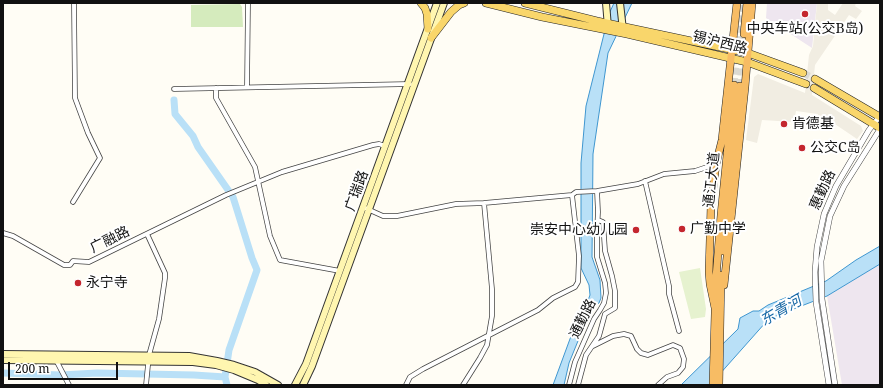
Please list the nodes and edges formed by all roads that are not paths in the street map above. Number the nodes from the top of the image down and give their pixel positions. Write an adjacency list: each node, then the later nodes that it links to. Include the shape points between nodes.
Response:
1 (74, 3): 42 (street, via 75,98 100,158)
2 (248, 3): 30 (street)
3 (421, 3): 16 (main road, via 427,14)
4 (437, 3): 16 (main road, 广瑞路)
5 (444, 3): 20 (main road, 广瑞路)
6 (464, 3): 20 (main road, via 450,12)
7 (486, 3): 17 (main road, 锡沪西路)
8 (526, 3): 14 (main road, 锡沪西路)
9 (606, 3): 14 (main road)
10 (620, 3): 15 (main road)
11 (737, 3): 21 (highway)
12 (747, 3): 19 (highway)
13 (752, 3): 22 (highway)
14 (607, 23): 15 (main road, 锡沪西路); 17 (main road)
15 (624, 26): 18 (main road); 21 (main road, 锡沪西路)
16 (428, 28): 27 (main road, 广瑞路)
17 (608, 31): 18 (main road, 锡沪西路)
18 (625, 34): 23 (main road, 锡沪西路)
19 (744, 34)
20 (432, 38): 28 (main road, 广瑞路)
21 (732, 50): 22 (main road, 锡沪西路); 23 (highway)
22 (748, 53): 24 (highway); 25 (main road, 锡沪西路)
23 (731, 58): 24 (main road, 锡沪西路); 37 (highway, via 722,140)
24 (747, 62): 29 (main road, 锡沪西路); 49 (highway)
25 (803, 74)
26 (815, 79): 34 (main road)
27 (407, 84): 28 (street); 30 (street); 36 (main road, 广瑞路)
28 (414, 84): 44 (main road, 广瑞路)
29 (806, 84)
30 (247, 87): 31 (street)
31 (216, 88): 33 (street); 39 (street, via 216,98 255,167)
32 (814, 88): 35 (main road)
33 (174, 89)
34 (880, 117): 35 (street, 惠勤路)
35 (878, 127): 75 (street, 惠勤路, via 836,186 824,214 815,260 816,302); 76 (street, 惠勤路, via 834,205 821,261 822,299)
36 (385, 146): 39 (street, via 373,145); 44 (main road, 广瑞路)
37 (716, 164): 38 (street, via 695,171 664,174); 50 (highway, via 709,251 710,284)
38 (645, 181): 40 (street); 51 (street, via 669,286 668,294)
39 (257, 182): 47 (street, 广融路); 48 (street, via 270,236 280,260)
40 (597, 191): 41 (street); 45 (street, 通勤路)
41 (574, 193): 43 (street); 52 (street, via 579,256 578,282 575,287 553,298 538,310)
42 (73, 202)
43 (484, 203): 44 (street, via 456,204 397,216 382,216); 52 (street, via 492,302)
44 (366, 208): 48 (main road, 广瑞路); 67 (main road, 广瑞路, via 312,366)
45 (598, 220): 53 (street, via 604,222 605,251 615,291 616,308 605,314 599,336); 60 (street, 通勤路, via 597,257 606,293 604,303 594,319)
46 (3, 233): 47 (street, 广融路, via 64,265 70,265 73,261 89,262)
47 (146, 234): 56 (street, via 165,273)
48 (340, 271): 66 (main road, 广瑞路, via 306,364)
49 (721, 300): 50 (highway, 通江大道, via 737,86 720,223); 74 (highway, 通江大道)
50 (715, 308): 73 (highway, 通江大道)
51 (679, 331)
52 (489, 336): 68 (street, via 423,369 410,377); 69 (street, via 487,345)
53 (593, 346): 61 (street, via 586,355); 72 (street, via 613,336 624,334 631,336 637,349 648,355 673,345 680,348 684,359 683,367)
54 (3, 354): 55 (main road)
55 (53, 354): 56 (main road); 58 (street)
56 (149, 358): 58 (main road); 59 (main road, via 189,356); 63 (street)
57 (3, 360): 58 (main road)
58 (57, 364): 62 (street)
59 (234, 368): 64 (main road); 65 (main road, via 255,372)
60 (572, 374): 61 (street); 70 (street, 通勤路)
61 (581, 376): 71 (street)
62 (69, 385)
63 (146, 385)
64 (266, 385)
65 (278, 385)
66 (295, 385)
67 (303, 385)
68 (406, 385)
69 (463, 385)
70 (569, 385)
71 (578, 385)
72 (658, 385)
73 (713, 385)
74 (719, 385)
75 (829, 385)
76 (835, 385)

